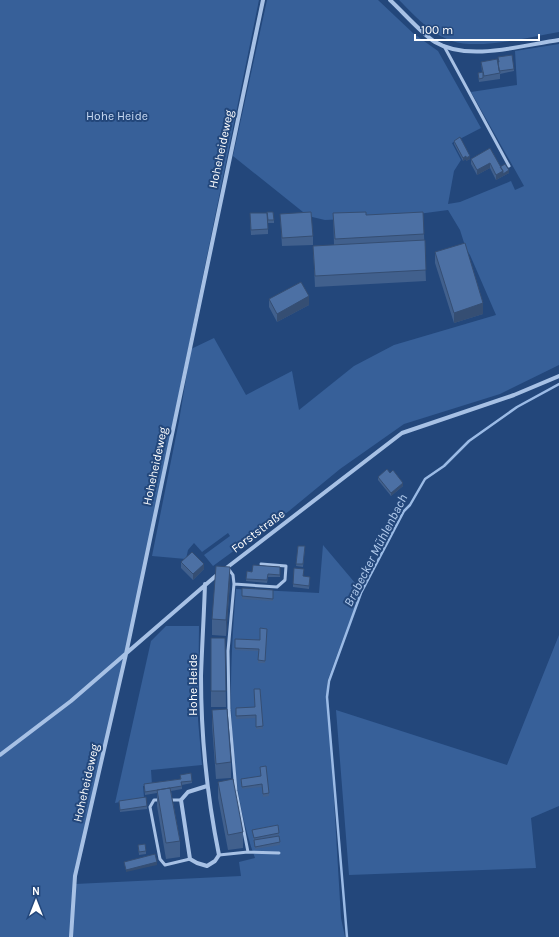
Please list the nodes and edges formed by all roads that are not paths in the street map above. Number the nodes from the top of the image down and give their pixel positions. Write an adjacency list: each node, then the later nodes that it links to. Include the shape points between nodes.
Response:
1 (263, 0): 11 (street, Hoheheideweg)
2 (390, 0): 4 (street, via 435,42)
3 (559, 40): 4 (street, via 472,53)
4 (444, 46): 5 (lane)
5 (509, 166)
6 (559, 376): 8 (street, Forststraße, via 514,395 402,433)
7 (261, 564): 10 (lane, via 286,566 285,580 277,587)
8 (228, 567): 9 (street, Forststraße); 10 (lane, via 233,575)
9 (205, 584): 11 (street, Forststraße); 13 (street, Hohe Heide, via 201,676)
10 (234, 584): 15 (lane, via 228,651 229,710 236,791)
11 (126, 654): 12 (street, Forststraße, via 72,701); 19 (street, Hoheheideweg, via 75,876)
12 (0, 755)
13 (207, 786): 14 (street, via 188,792); 17 (street, Hohe Heide)
14 (180, 800): 18 (street); 18 (lane, via 154,800 150,807 160,859 165,865)
15 (248, 852): 16 (lane); 17 (lane)
16 (280, 853)
17 (219, 854): 18 (street, via 207,866 197,864)
18 (190, 858)
19 (71, 937)

